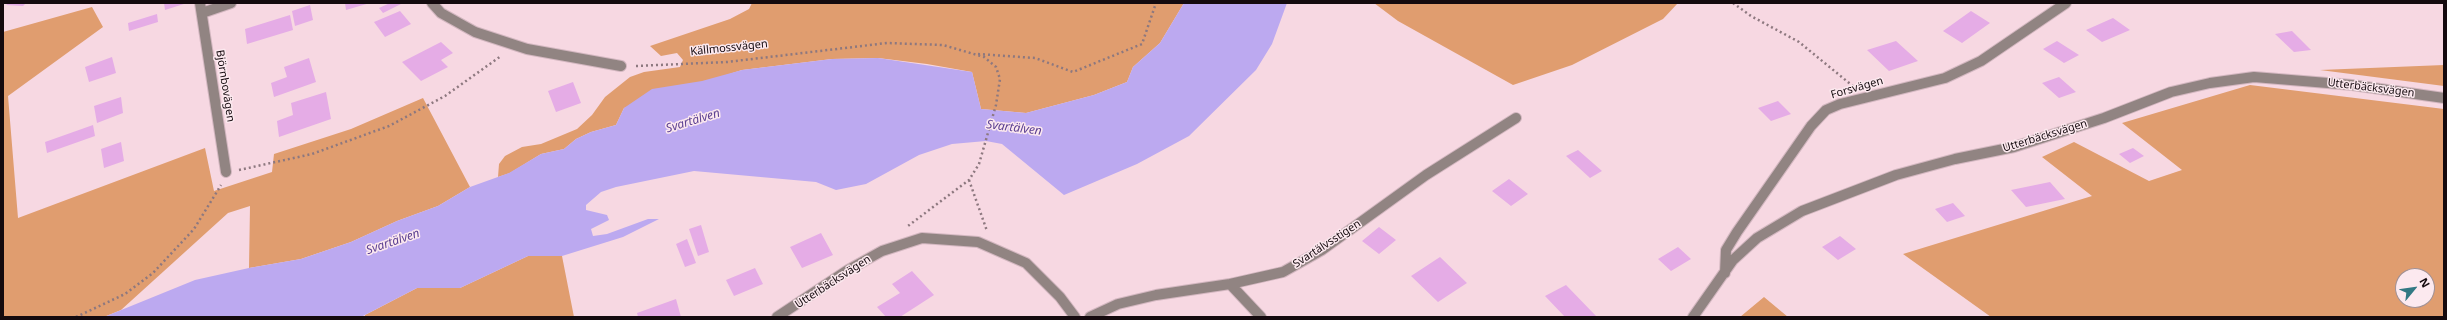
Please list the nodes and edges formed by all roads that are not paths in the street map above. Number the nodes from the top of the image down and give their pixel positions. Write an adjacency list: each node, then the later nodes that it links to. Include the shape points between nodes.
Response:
1 (200, 3): 5 (street, Björnbovägen)
2 (231, 3): 5 (street)
3 (432, 3): 6 (street, via 441,13 475,32 516,45)
4 (2066, 3): 10 (street, Forsvägen, via 1981,61 1945,78 1840,104 1826,110 1811,126 1737,232 1726,250)
5 (202, 13): 9 (street, Björnbovägen)
6 (621, 66)
7 (2444, 98): 10 (street, Utterbäcksvägen, via 2254,77 2171,92 2104,118 2014,147 1896,175 1849,192 1802,211 1757,238 1733,260)
8 (1516, 118): 11 (street, Svartälvsstigen, via 1426,175 1322,250 1284,272)
9 (226, 172)
10 (1725, 272): 16 (street, Utterbäcksvägen)
11 (1230, 284): 14 (street, Svartälvsstigen, via 1156,295 1118,304); 15 (street)
12 (777, 317): 13 (street, Utterbäcksvägen, via 848,270 882,251 922,238 978,242 1026,263 1060,297)
13 (1075, 317)
14 (1090, 317)
15 (1261, 317)
16 (1693, 317)

